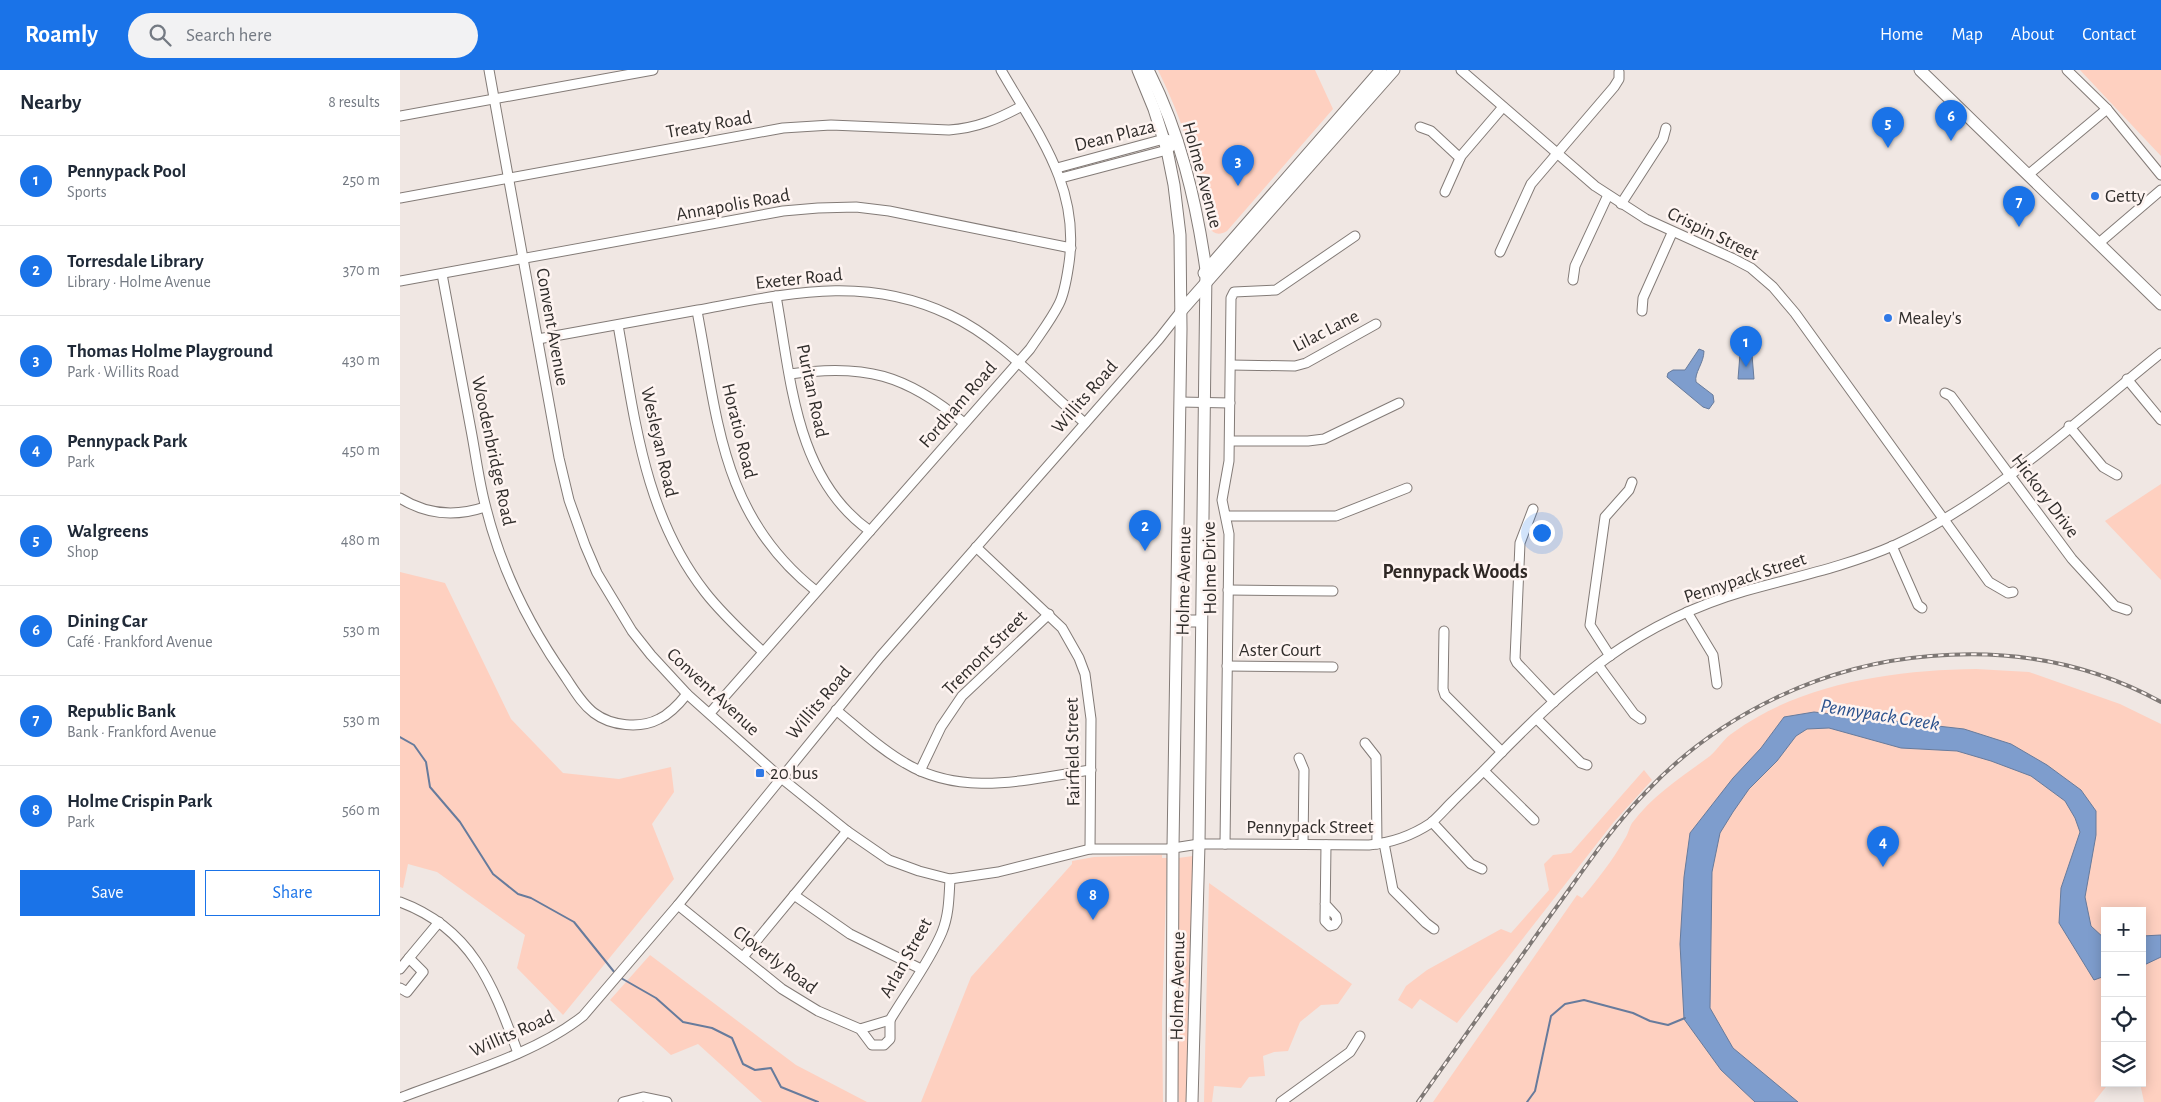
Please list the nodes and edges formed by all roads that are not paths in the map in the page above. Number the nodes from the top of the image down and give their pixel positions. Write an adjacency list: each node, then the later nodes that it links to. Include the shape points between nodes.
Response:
1 (489, 70): 12 (street, Convent Avenue)
2 (653, 70): 12 (street)
3 (1001, 70): 13 (street, Fordham Road)
4 (1138, 70): 20 (main road, Holme Avenue)
5 (1148, 70): 19 (main road, Holme Avenue)
6 (1381, 70): 39 (main road, Willits Road)
7 (1394, 70): 43 (main road, Willits Road)
8 (1461, 70): 14 (street, Crispin Street)
9 (1920, 70): 24 (main road)
10 (2067, 70): 15 (street)
11 (1619, 72): 21 (street, via 1614,88)
12 (494, 99): 16 (street); 26 (street, Convent Avenue)
13 (1022, 106): 23 (street, Fordham Road); 26 (street, Treaty Road, via 967,129 831,125 783,128)
14 (1503, 106): 21 (street, Crispin Street); 22 (street)
15 (2107, 109): 24 (street); 25 (street)
16 (400, 116)
17 (1420, 127): 22 (street, via 1430,131)
18 (1666, 128): 32 (street, via 1663,139)
19 (1178, 141): 20 (street, Dean Plaza); 39 (main road, Holme Avenue, via 1194,198)
20 (1166, 145): 23 (street, Dean Plaza); 27 (street, Dean Plaza); 47 (main road, Holme Avenue, via 1178,210)
21 (1557, 154): 30 (street, Crispin Street); 37 (street, via 1527,190)
22 (1460, 158): 29 (street)
23 (1057, 168): 27 (street, Fordham Road)
24 (2028, 175): 35 (main road)
25 (2161, 175)
26 (508, 178): 31 (street, Treaty Road); 38 (street, Convent Avenue)
27 (1061, 178): 36 (street, Fordham Road, via 1068,201)
28 (2161, 190): 35 (street)
29 (1445, 192)
30 (1608, 195): 32 (street, Crispin Street); 41 (street, via 1575,266)
31 (400, 198)
32 (1621, 204): 33 (street, Crispin Street)
33 (1672, 233): 48 (street, via 1643,298); 75 (street, Crispin Street, via 1740,262 1773,287)
34 (1355, 236): 54 (street, Holme Drive, via 1276,290 1234,292 1231,298)
35 (2098, 243): 45 (main road)
36 (1071, 248): 38 (street, Annapolis Road, via 856,207 783,211); 53 (street, Fordham Road, via 1060,302 1048,324)
37 (1500, 252)
38 (523, 259): 40 (street, Annapolis Road); 51 (street, Convent Avenue)
39 (1206, 270): 43 (main road, Holme Avenue); 47 (main road, Willits Road)
40 (442, 274): 42 (street, Annapolis Road); 72 (street, Woodenbridge Road)
41 (1573, 280)
42 (400, 281)
43 (1206, 285): 47 (main road, Willits Road); 59 (main road, Holme Avenue)
44 (776, 296): 46 (street, Exeter Road); 53 (street, Exeter Road, via 848,289 910,300 950,315 974,329); 55 (street, Puritan Road)
45 (2161, 304)
46 (697, 311): 49 (street, Exeter Road); 80 (street, Horatio Road, via 729,470 760,532 774,551)
47 (1181, 311): 58 (main road, Holme Avenue); 64 (street, Willits Road)
48 (1642, 311)
49 (618, 324): 51 (street, Exeter Road); 90 (street, Wesleyan Road, via 643,458 660,513 672,540 705,592)
50 (1376, 324): 54 (street, Lilac Lane, via 1306,363 1295,366)
51 (538, 339): 96 (street, Convent Avenue, via 569,500 585,545 597,573 632,631)
52 (2161, 353): 56 (street, Pennypack Street)
53 (1017, 363): 63 (street, Fordham Road); 64 (street, Exeter Road)
54 (1231, 365): 60 (street, Holme Drive)
55 (790, 374): 63 (street, via 832,369 888,377 925,394); 76 (street, Puritan Road, via 800,427 816,468 841,505)
56 (2127, 379): 62 (street); 65 (street, Pennypack Street)
57 (1945, 393): 67 (street, Hickory Drive, via 1951,396)
58 (1180, 402): 59 (street); 87 (main road, Holme Avenue)
59 (1204, 403): 60 (street); 88 (main road, Holme Avenue)
60 (1230, 403): 66 (street, Holme Drive)
61 (1399, 403): 66 (street, via 1324,439)
62 (2161, 420)
63 (964, 423): 76 (street, Fordham Road)
64 (1085, 423): 78 (street, Willits Road)
65 (2069, 426): 67 (street, Pennypack Street); 68 (street, via 2103,467)
66 (1230, 441): 74 (street, Holme Drive, via 1222,500)
67 (2010, 475): 75 (street, Pennypack Street); 84 (street, Hickory Drive, via 2072,559 2115,606)
68 (2116, 475)
69 (1632, 482): 91 (street, via 1629,490 1605,517 1590,625)
70 (1407, 488): 74 (street, via 1336,516)
71 (400, 498): 72 (street, via 424,510 442,514)
72 (485, 507): 96 (street, Woodenbridge Road, via 512,584 532,625 552,659 594,714 610,722 643,724 659,720 678,706)
73 (1533, 509): 97 (street, via 1520,542 1515,659)
74 (1227, 516): 79 (street, Holme Drive)
75 (1944, 518): 77 (street, Pennypack Street); 82 (street, Crispin Street, via 1990,582 2008,593)
76 (870, 531): 80 (street, Fordham Road)
77 (1892, 546): 83 (street, via 1918,606); 85 (street, Pennypack Street)
78 (976, 547): 86 (street, Fairfield Street); 98 (street, Willits Road)
79 (1228, 590): 81 (street); 93 (street, Holme Drive)
80 (816, 591): 90 (street, Fordham Road)
81 (1333, 591)
82 (2013, 592)
83 (1922, 608)
84 (2127, 610)
85 (1687, 612): 91 (street, Pennypack Street); 95 (street, via 1713,655)
86 (1048, 614): 106 (street, Fairfield Street, via 1071,642 1085,674 1091,718); 108 (street, Tremont Street, via 962,696 941,727)
87 (1177, 621): 88 (main road); 118 (main road, Holme Avenue)
88 (1201, 621): 113 (main road, Holme Avenue)
89 (1444, 631): 103 (street, via 1445,695)
90 (763, 652): 99 (street, Fordham Road)
91 (1610, 656): 92 (street, Pennypack Street)
92 (1598, 665): 97 (street, Pennypack Street); 101 (street)
93 (1228, 666): 94 (street, Aster Court); 114 (street, Holme Drive)
94 (1333, 666)
95 (1716, 684)
96 (687, 694): 99 (street, Convent Avenue)
97 (1554, 702): 100 (street, Pennypack Street)
98 (836, 710): 108 (street, via 893,756); 109 (street, Willits Road)
99 (710, 713): 109 (street, Convent Avenue)
100 (1537, 719): 103 (street, Pennypack Street); 105 (street)
101 (1641, 719)
102 (1365, 743): 116 (street, via 1376,757)
103 (1502, 752): 107 (street, Pennypack Street)
104 (1299, 758): 115 (street, via 1304,770)
105 (1586, 765)
106 (1091, 770): 108 (street, via 991,784 953,782); 119 (street, Fairfield Street)
107 (1484, 770): 110 (street); 111 (street, Pennypack Street)
108 (920, 771)
109 (780, 777): 112 (street, Convent Avenue); 125 (street, Willits Road)
110 (1534, 820)
111 (1432, 822): 116 (street, Pennypack Street, via 1403,837); 120 (street, via 1471,864)
112 (847, 831): 121 (street, Convent Avenue, via 889,860); 122 (street)
113 (1198, 844): 114 (street, Pennypack Street); 118 (street, Pennypack Street); 141 (main road, Holme Avenue)
114 (1225, 844): 115 (street, Pennypack Street)
115 (1303, 844): 117 (street, Pennypack Street)
116 (1380, 844): 117 (street, Pennypack Street); 127 (street, via 1394,890)
117 (1326, 845): 124 (street)
118 (1173, 847): 119 (street, Convent Avenue); 140 (main road, Holme Avenue)
119 (1090, 849): 121 (street, Convent Avenue, via 998,872)
120 (1482, 868)
121 (950, 879): 131 (street, Arlan Street, via 948,912 943,929)
122 (794, 895): 128 (street); 131 (street, via 850,934)
123 (400, 902): 126 (street)
124 (1325, 904)
125 (678, 905): 128 (street, Cloverly Road); 136 (street, Willits Road, via 596,1004 568,1028)
126 (439, 922): 129 (street); 136 (street, via 481,966)
127 (1434, 929)
128 (743, 957): 134 (street, Cloverly Road, via 797,999)
129 (409, 958): 130 (street); 132 (street, via 423,972 407,992)
130 (400, 969)
131 (921, 969): 133 (street, Arlan Street)
132 (400, 988)
133 (890, 1020): 134 (street, Arlan Street); 134 (street, Cloverly Road, via 890,1039 884,1045 872,1045)
134 (860, 1029)
135 (1360, 1036): 142 (street, via 1350,1052)
136 (518, 1053): 137 (street, Willits Road)
137 (401, 1100)
138 (623, 1102): 139 (street, via 643,1097)
139 (667, 1102)
140 (1172, 1102)
141 (1192, 1102)
142 (1280, 1102)

